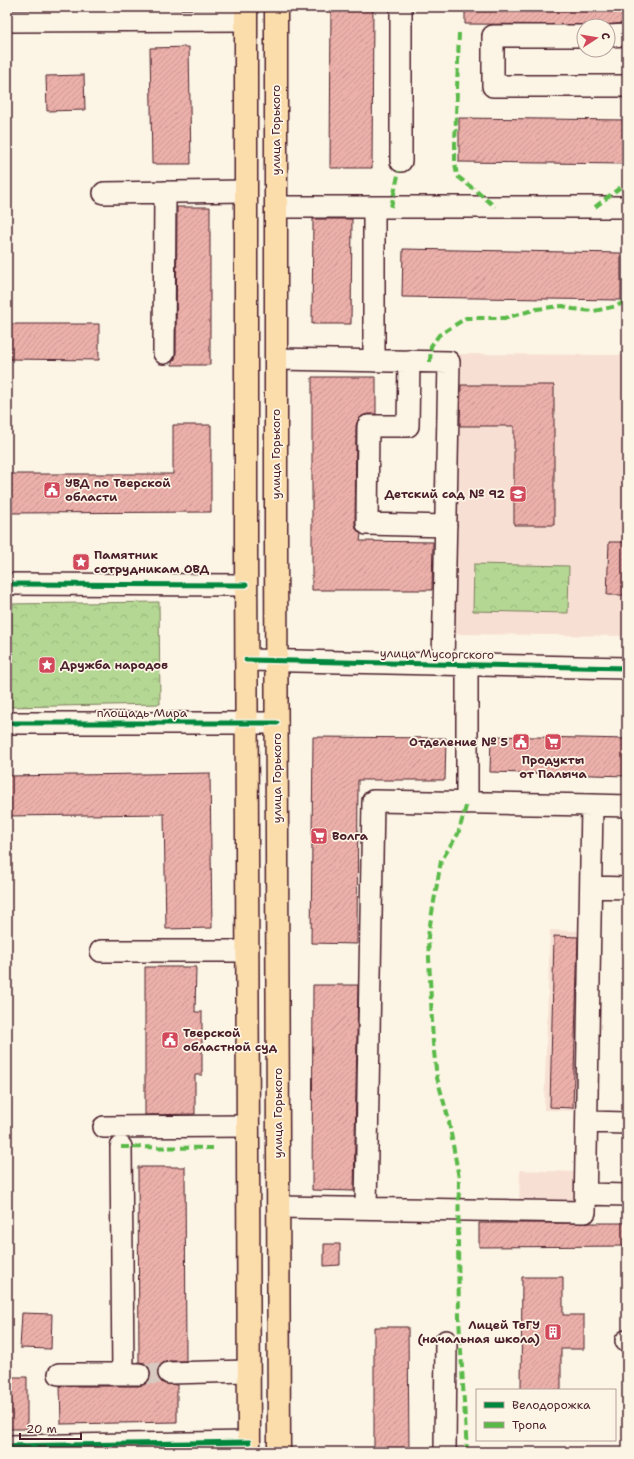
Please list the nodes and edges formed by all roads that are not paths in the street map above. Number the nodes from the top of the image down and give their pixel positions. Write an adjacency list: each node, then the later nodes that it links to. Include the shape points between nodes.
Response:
1 (276, 7): 14 (main road, улица Горького)
2 (401, 7): 10 (street)
3 (246, 13): 4 (street); 11 (main road)
4 (46, 14): 5 (street)
5 (7, 20)
6 (627, 35): 8 (street)
7 (576, 36): 9 (street, via 493,36 493,86)
8 (616, 36)
9 (627, 86)
10 (401, 161)
11 (246, 191): 12 (street); 23 (main road)
12 (165, 192): 13 (street); 17 (street)
13 (104, 193)
14 (276, 207): 15 (street); 18 (main road, улица Горького)
15 (374, 207): 16 (street); 19 (street)
16 (627, 207)
17 (164, 354)
18 (276, 359): 19 (street); 25 (main road, улица Горького)
19 (374, 361): 20 (street)
20 (409, 361): 21 (street, via 449,362); 21 (street, via 408,426 368,426 367,524)
21 (446, 526): 26 (street)
22 (7, 584): 23 (street)
23 (246, 585): 24 (main road)
24 (246, 660): 25 (street, улица Мусоргского); 30 (main road)
25 (277, 661): 26 (street, улица Мусоргского); 31 (main road, улица Горького)
26 (443, 664): 27 (street, улица Мусоргского)
27 (467, 665): 28 (street, улица Мусоргского); 32 (street)
28 (627, 668)
29 (7, 723): 30 (street, площадь Мира)
30 (246, 723): 31 (street, площадь Мира); 38 (main road)
31 (277, 723): 46 (main road, улица Горького)
32 (467, 803): 33 (street); 47 (street, via 373,802)
33 (592, 805): 34 (street); 35 (street)
34 (627, 806)
35 (591, 887): 36 (street); 39 (street)
36 (627, 888)
37 (101, 951): 38 (street)
38 (247, 952): 41 (main road)
39 (587, 1122): 40 (street); 44 (street)
40 (627, 1123)
41 (248, 1126): 42 (street); 49 (main road)
42 (104, 1127)
43 (122, 1148): 50 (street, via 131,1374)
44 (586, 1194): 45 (street); 47 (street, via 585,1212)
45 (627, 1195)
46 (278, 1207): 47 (street); 54 (main road, улица Горького)
47 (366, 1208)
48 (446, 1341): 55 (street)
49 (248, 1371): 51 (street); 53 (main road)
50 (59, 1374)
51 (169, 1374)
52 (7, 1446): 53 (street)
53 (249, 1447)
54 (279, 1452)
55 (445, 1452)

